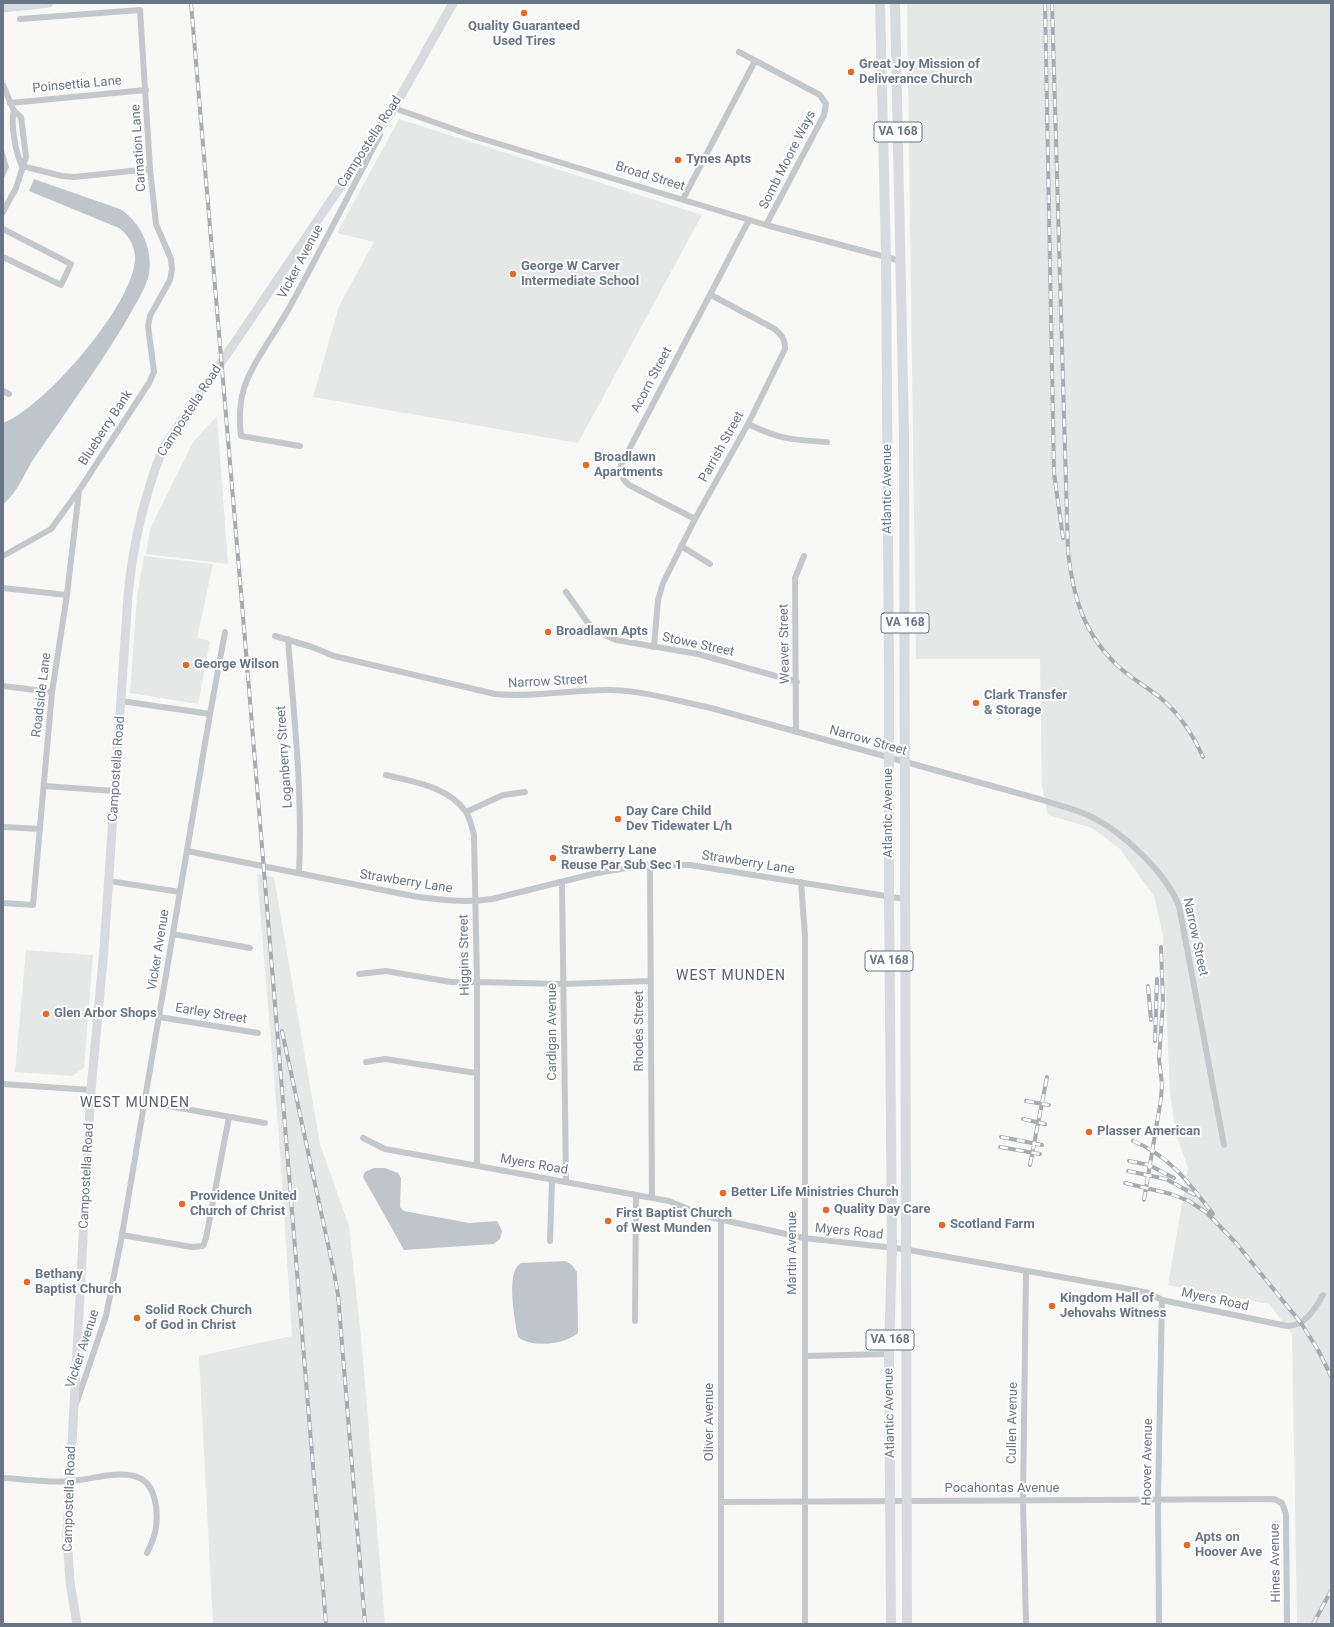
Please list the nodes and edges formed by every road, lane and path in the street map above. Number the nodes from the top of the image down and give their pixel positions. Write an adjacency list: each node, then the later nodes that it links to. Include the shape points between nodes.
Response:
1 (49, 3): 5 (main road)
2 (453, 3): 12 (main road, Campostella Road)
3 (880, 3): 21 (main road, Atlantic Avenue / VA 168)
4 (895, 3): 23 (main road, Atlantic Avenue / VA 168)
5 (3, 8)
6 (20, 19): 10 (street, Carnation Lane, via 140,10)
7 (738, 52): 8 (street)
8 (755, 61): 16 (street); 19 (street, Somb Moore Ways, via 820,95 826,104 824,115)
9 (3, 85): 11 (street)
10 (146, 90): 11 (street, Poinsettia Lane); 15 (street, Carnation Lane)
11 (10, 103): 13 (street)
12 (394, 108): 16 (street, Broad Street, via 473,136); 28 (street, Vicker Avenue, via 296,296 245,387 238,415 241,436); 45 (main road, Campostella Road, via 163,448 144,500 131,564)
13 (14, 111): 14 (street, via 12,118 17,156); 14 (street, via 21,117 24,131 26,157)
14 (22, 166): 15 (street, via 74,177); 17 (street, via 16,188)
15 (150, 169): 24 (street, Carnation Lane, via 156,224 171,259)
16 (684, 199): 18 (street, Broad Street)
17 (3, 211)
18 (749, 220): 19 (street, Broad Street); 25 (street, Acorn Street)
19 (766, 225): 21 (street, Broad Street)
20 (3, 229): 22 (street, via 71,264 61,285)
21 (886, 256): 23 (street, Broad Street); 48 (main road, Atlantic Avenue / VA 168)
22 (3, 257)
23 (901, 261): 49 (main road, Atlantic Avenue / VA 168)
24 (170, 280): 29 (street, Blueberry Bank, via 150,316 148,326 154,372)
25 (711, 295): 26 (street, Parrish Street, via 773,328 782,335 785,343 782,357); 30 (street, Acorn Street, via 625,454 620,472 623,480 630,485)
26 (748, 424): 27 (street, via 778,437 795,441); 30 (street, Parrish Street)
27 (827, 442)
28 (300, 446)
29 (80, 489): 32 (street, Blueberry Bank, via 51,529); 37 (street, Roadside Lane)
30 (695, 519): 31 (street, Parrish Street)
31 (682, 546): 34 (street); 41 (street, Parrish Street, via 663,583 658,600)
32 (3, 556)
33 (804, 556): 42 (street, Weaver Street, via 795,578)
34 (710, 564)
35 (3, 588): 37 (street)
36 (566, 592): 41 (street, Stowe Street, via 588,623 600,633 616,640)
37 (67, 595): 44 (street, Roadside Lane)
38 (225, 632): 46 (street, Vicker Avenue)
39 (275, 636): 40 (street, Narrow Street)
40 (288, 639): 47 (street, Narrow Street, via 334,656 487,693 512,696 587,690 632,693 711,708); 59 (street, Loganberry Street, via 300,801)
41 (654, 647): 42 (street, Stowe Street, via 698,654)
42 (797, 682): 47 (street, Weaver Street)
43 (3, 686): 44 (street)
44 (52, 692): 51 (street, Roadside Lane)
45 (121, 701): 46 (street); 52 (main road, Campostella Road)
46 (210, 714): 57 (street, Vicker Avenue)
47 (796, 732): 48 (street, Narrow Street)
48 (890, 759): 49 (street, Narrow Street); 64 (main road, Atlantic Avenue / VA 168)
49 (905, 763): 65 (main road, Atlantic Avenue / VA 168); 84 (street, Narrow Street, via 1085,814 1111,829 1154,866 1171,888 1179,906)
50 (386, 775): 54 (street, Higgins Street, via 441,791)
51 (44, 786): 52 (street); 56 (street, Roadside Lane)
52 (115, 791): 60 (main road, Campostella Road)
53 (525, 792): 54 (street, via 503,795)
54 (466, 812): 66 (street, Higgins Street, via 474,835)
55 (3, 827): 56 (street)
56 (40, 830): 67 (street, Roadside Lane, via 33,905)
57 (187, 851): 59 (street, Strawberry Lane); 63 (street, Vicker Avenue)
58 (650, 864): 61 (street, Strawberry Lane, via 690,865); 62 (street, Strawberry Lane); 71 (street, Rhodes Street)
59 (299, 873): 66 (street, Strawberry Lane, via 413,896 448,901)
60 (109, 881): 63 (street); 79 (main road, Campostella Road)
61 (801, 882): 64 (street, Strawberry Lane); 92 (street, Martin Avenue, via 805,936)
62 (562, 883): 66 (street, Strawberry Lane); 73 (street, Cardigan Avenue)
63 (180, 892): 68 (street, Vicker Avenue)
64 (889, 896): 65 (street, Strawberry Lane); 94 (main road, Atlantic Avenue / VA 168)
65 (905, 899): 95 (main road, Atlantic Avenue / VA 168)
66 (475, 901): 72 (street, Higgins Street)
67 (3, 903)
68 (173, 934): 69 (street); 74 (street, Vicker Avenue)
69 (250, 948)
70 (360, 974): 72 (street, via 386,971 451,982)
71 (651, 981): 73 (street); 89 (street, Rhodes Street)
72 (477, 982): 73 (street); 77 (street, Higgins Street)
73 (563, 984): 87 (street, Cardigan Avenue)
74 (159, 1017): 75 (street, Earley Street); 80 (street, Vicker Avenue)
75 (258, 1033)
76 (366, 1062): 77 (street, via 385,1059)
77 (476, 1073): 85 (street, Higgins Street)
78 (3, 1084): 79 (street)
79 (91, 1090): 102 (main road, Campostella Road)
80 (145, 1102): 81 (street); 91 (street, Vicker Avenue)
81 (229, 1117): 82 (street); 91 (street, via 203,1246 192,1247)
82 (265, 1123)
83 (363, 1138): 85 (street, Myers Road, via 385,1149)
84 (1224, 1145)
85 (477, 1165): 86 (street, Myers Road)
86 (552, 1180): 87 (street, Myers Road); 93 (street)
87 (566, 1182): 88 (street, Myers Road)
88 (636, 1196): 89 (street, Myers Road); 99 (street)
89 (652, 1198): 90 (street, Myers Road, via 669,1201 697,1213)
90 (721, 1219): 92 (street, Myers Road); 110 (street, Oliver Avenue)
91 (122, 1235): 102 (street, Vicker Avenue, via 106,1316)
92 (804, 1238): 94 (street, Myers Road); 101 (street, Martin Avenue)
93 (550, 1241)
94 (892, 1248): 95 (street, Myers Road); 100 (main road, Atlantic Avenue / VA 168)
95 (906, 1249): 96 (street, Myers Road); 107 (main road, Atlantic Avenue / VA 168)
96 (1026, 1271): 98 (street, Myers Road, via 1149,1293); 109 (street, Cullen Avenue)
97 (1323, 1295): 98 (street, Myers Road, via 1314,1310 1294,1326)
98 (1162, 1300): 105 (street, Hoover Avenue)
99 (635, 1321)
100 (889, 1354): 101 (street); 106 (main road, Atlantic Avenue / VA 168)
101 (806, 1356): 108 (street, Martin Avenue)
102 (74, 1409): 104 (main road, Campostella Road)
103 (3, 1478): 104 (street)
104 (70, 1481): 112 (street, via 119,1475 134,1475 143,1479 154,1494 156,1506 155,1533); 113 (main road, Campostella Road, via 67,1549 70,1588)
105 (1158, 1499): 109 (street, Pocahontas Avenue); 111 (street, Pocahontas Avenue, via 1265,1498); 119 (street, Hoover Avenue)
106 (890, 1500): 107 (street, Pocahontas Avenue); 108 (street, Pocahontas Avenue); 116 (main road, Atlantic Avenue / VA 168)
107 (907, 1500): 109 (street, Pocahontas Avenue); 117 (main road, Atlantic Avenue / VA 168)
108 (804, 1501): 110 (street, Pocahontas Avenue); 115 (street, Martin Avenue)
109 (1023, 1501): 118 (street, Cullen Avenue)
110 (722, 1502): 114 (street, Oliver Avenue)
111 (1282, 1503): 120 (street, Hines Avenue, via 1286,1514)
112 (147, 1553)
113 (77, 1624)
114 (721, 1624)
115 (806, 1624)
116 (891, 1624)
117 (907, 1624)
118 (1026, 1624)
119 (1159, 1624)
120 (1288, 1624)

